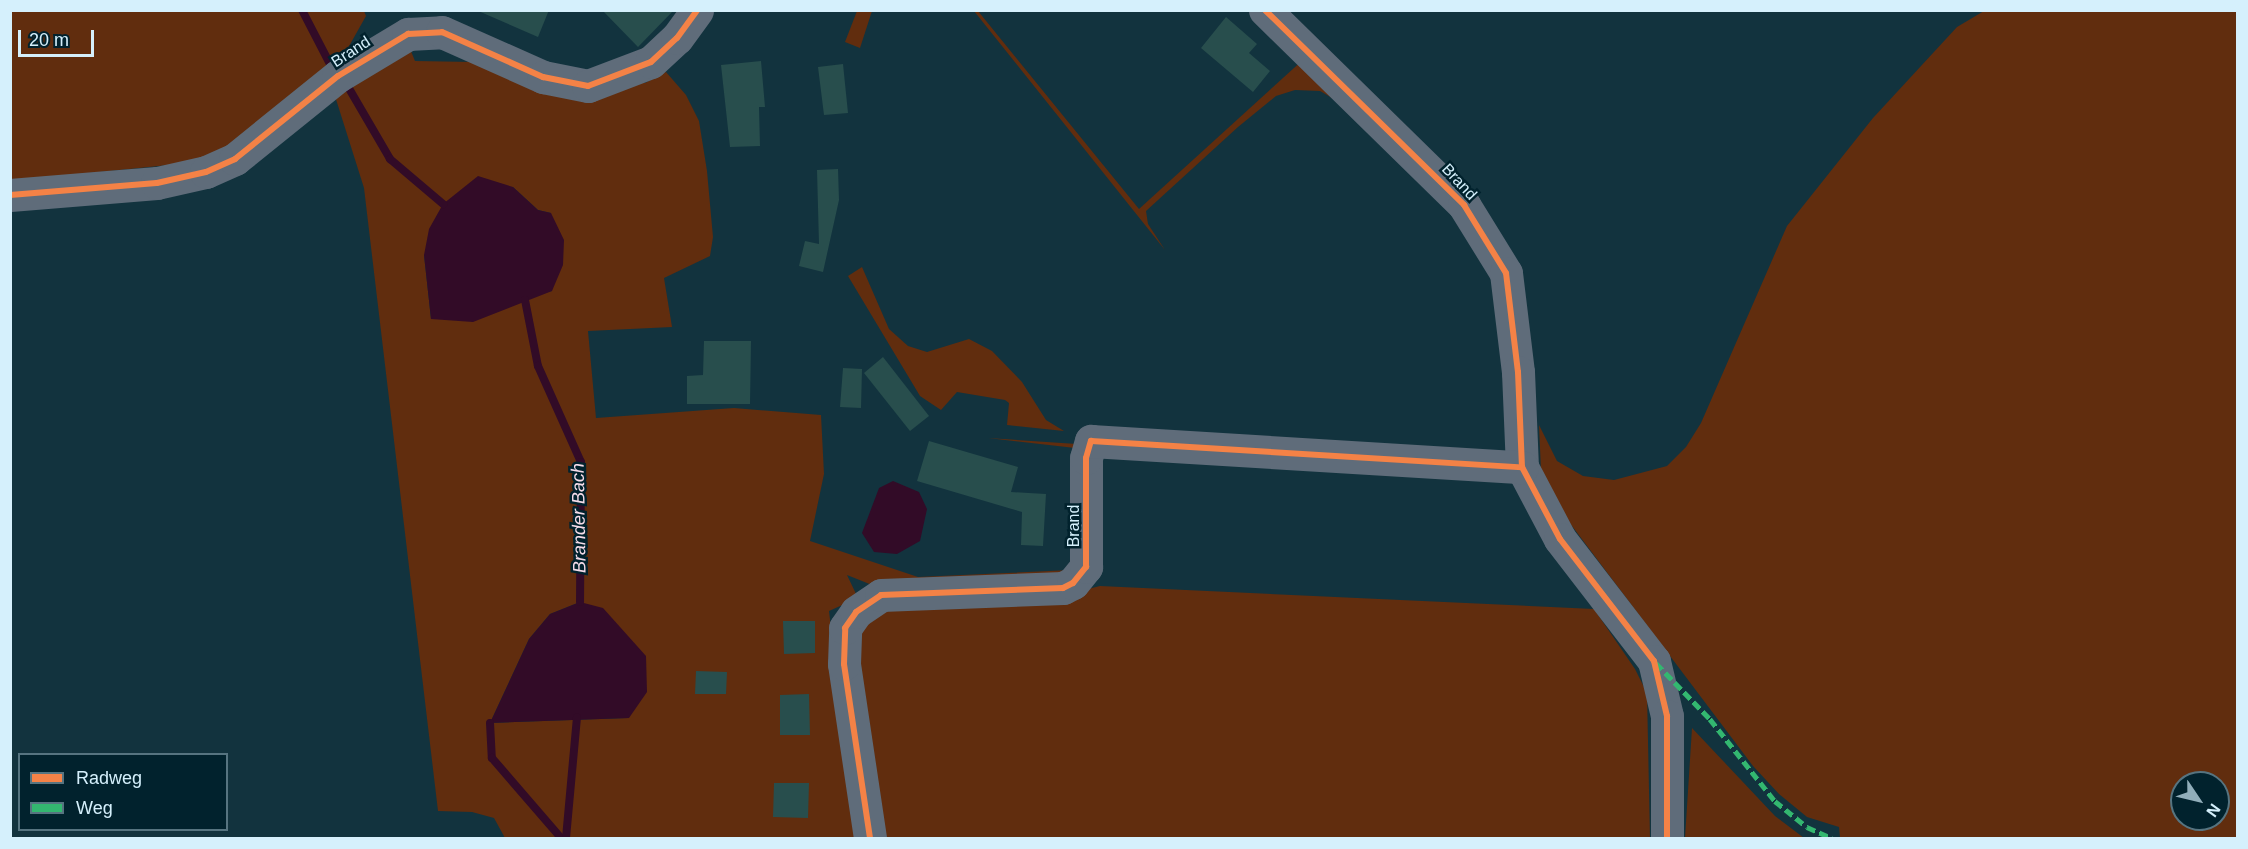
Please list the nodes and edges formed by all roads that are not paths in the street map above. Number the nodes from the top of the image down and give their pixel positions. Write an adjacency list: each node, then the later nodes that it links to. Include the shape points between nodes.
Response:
1 (697, 10): 3 (street, Brand, via 677,38 651,62 588,86 543,77 442,32 408,34 338,76 235,159 206,172 157,183)
2 (1265, 10): 4 (street, Brand, via 1464,205 1506,273 1518,372)
3 (10, 195)
4 (1522, 467): 5 (street, Brand, via 1091,441 1086,458 1086,567 1073,583 1063,588 881,595 856,612 845,628 844,664); 6 (street, Brand, via 1560,539 1654,661 1667,716)
5 (870, 838)
6 (1666, 838)

